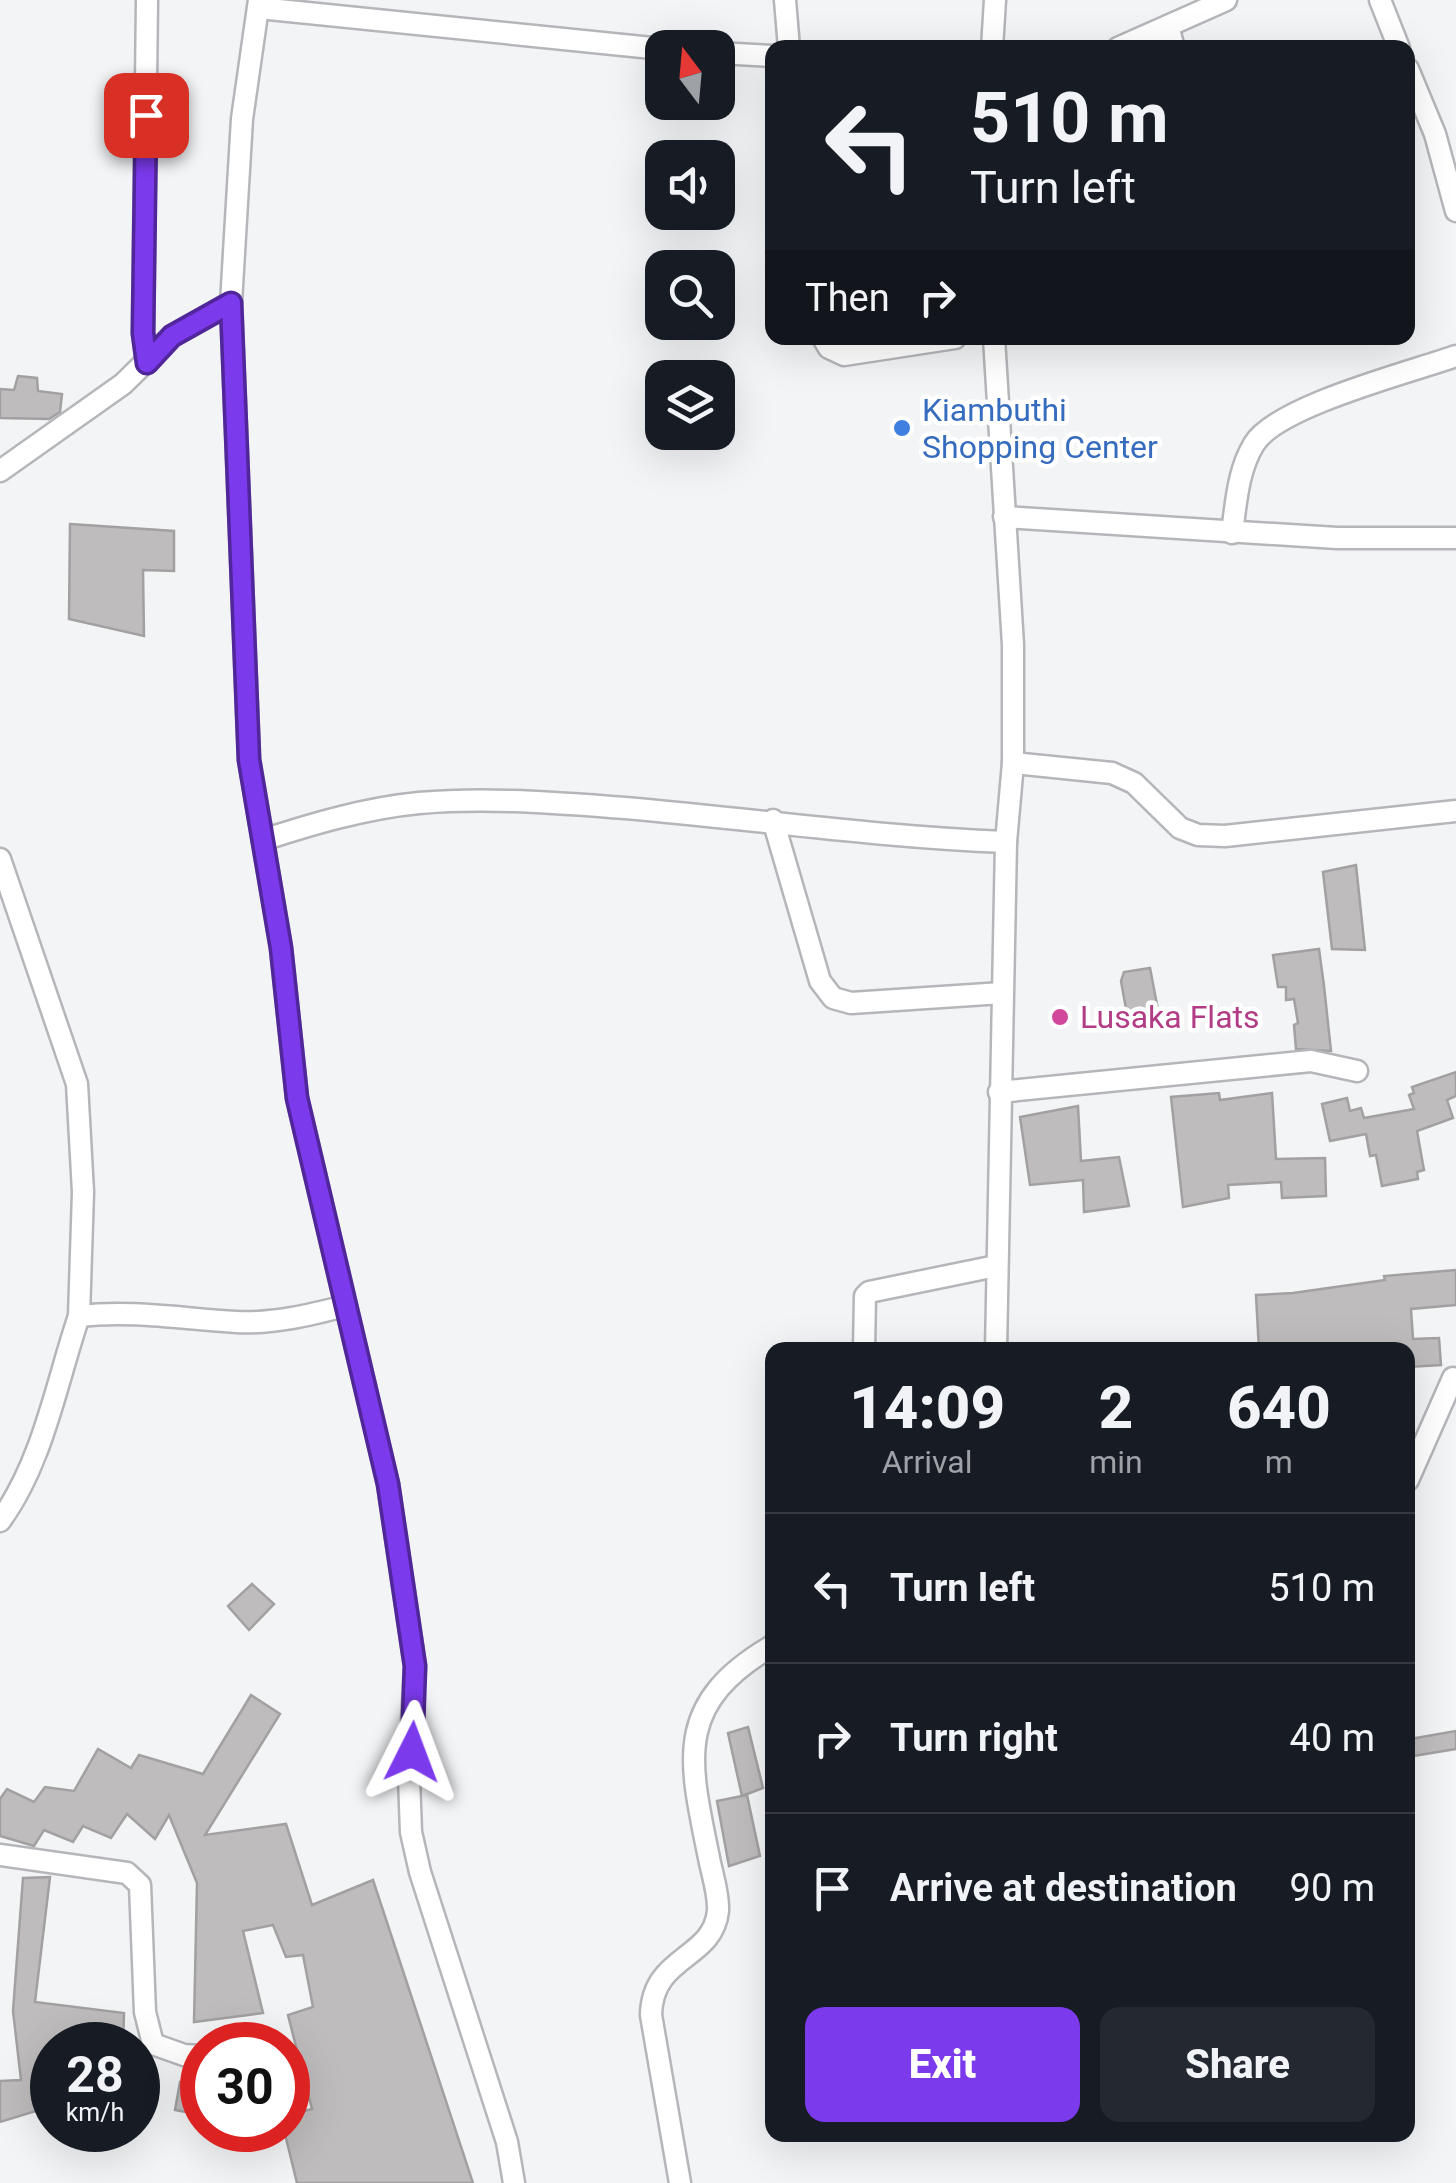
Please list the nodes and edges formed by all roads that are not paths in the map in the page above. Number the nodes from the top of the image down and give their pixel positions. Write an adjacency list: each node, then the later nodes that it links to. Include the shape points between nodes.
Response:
1 (147, 0): 23 (street)
2 (784, 0): 8 (street)
3 (994, 0): 9 (street)
4 (1226, 0): 7 (street)
5 (1380, 0): 12 (street)
6 (259, 4): 13 (street); 18 (street, via 242,119)
7 (1168, 26): 10 (street); 11 (street)
8 (788, 40)
9 (992, 40)
10 (1136, 40)
11 (1172, 40)
12 (1395, 40)
13 (645, 48)
14 (735, 54): 15 (street)
15 (765, 56)
16 (1415, 86): 17 (street)
17 (1456, 212)
18 (231, 303): 23 (street, via 172,336); 31 (street, via 249,760)
19 (827, 345): 20 (street, via 844,355)
20 (909, 345)
21 (994, 345): 25 (street)
22 (1456, 356): 26 (street, via 1271,424 1254,442 1240,475)
23 (147, 363): 24 (street)
24 (0, 471)
25 (1004, 518): 26 (street); 28 (street)
26 (1232, 533): 27 (street)
27 (1456, 538)
28 (1014, 763): 29 (street, via 1112,772 1198,835); 32 (street)
29 (1456, 810)
30 (773, 820): 31 (street, via 520,800 433,803 312,824); 32 (street, via 918,839); 34 (street, via 820,982 833,998 851,1003)
31 (263, 840): 38 (street, via 297,1098)
32 (1006, 842): 34 (street)
33 (0, 859): 39 (street, via 77,1084)
34 (1002, 993): 36 (street)
35 (1357, 1071): 36 (street, via 1311,1061)
36 (999, 1092): 37 (street)
37 (996, 1266): 40 (street, via 869,1292); 41 (street)
38 (345, 1306): 39 (street, via 240,1322 123,1311); 48 (street, via 388,1484 415,1666 411,1832)
39 (80, 1316): 44 (street, via 42,1435 18,1496)
40 (864, 1342)
41 (996, 1342)
42 (1455, 1376): 43 (street)
43 (1415, 1465)
44 (0, 1521)
45 (765, 1650): 49 (street, via 721,1687 699,1719 692,1753 718,1908 708,1936 651,1993)
46 (0, 1855): 47 (street, via 126,1873 140,1885 145,2012 153,2044)
47 (180, 2054)
48 (514, 2183)
49 (680, 2183)

